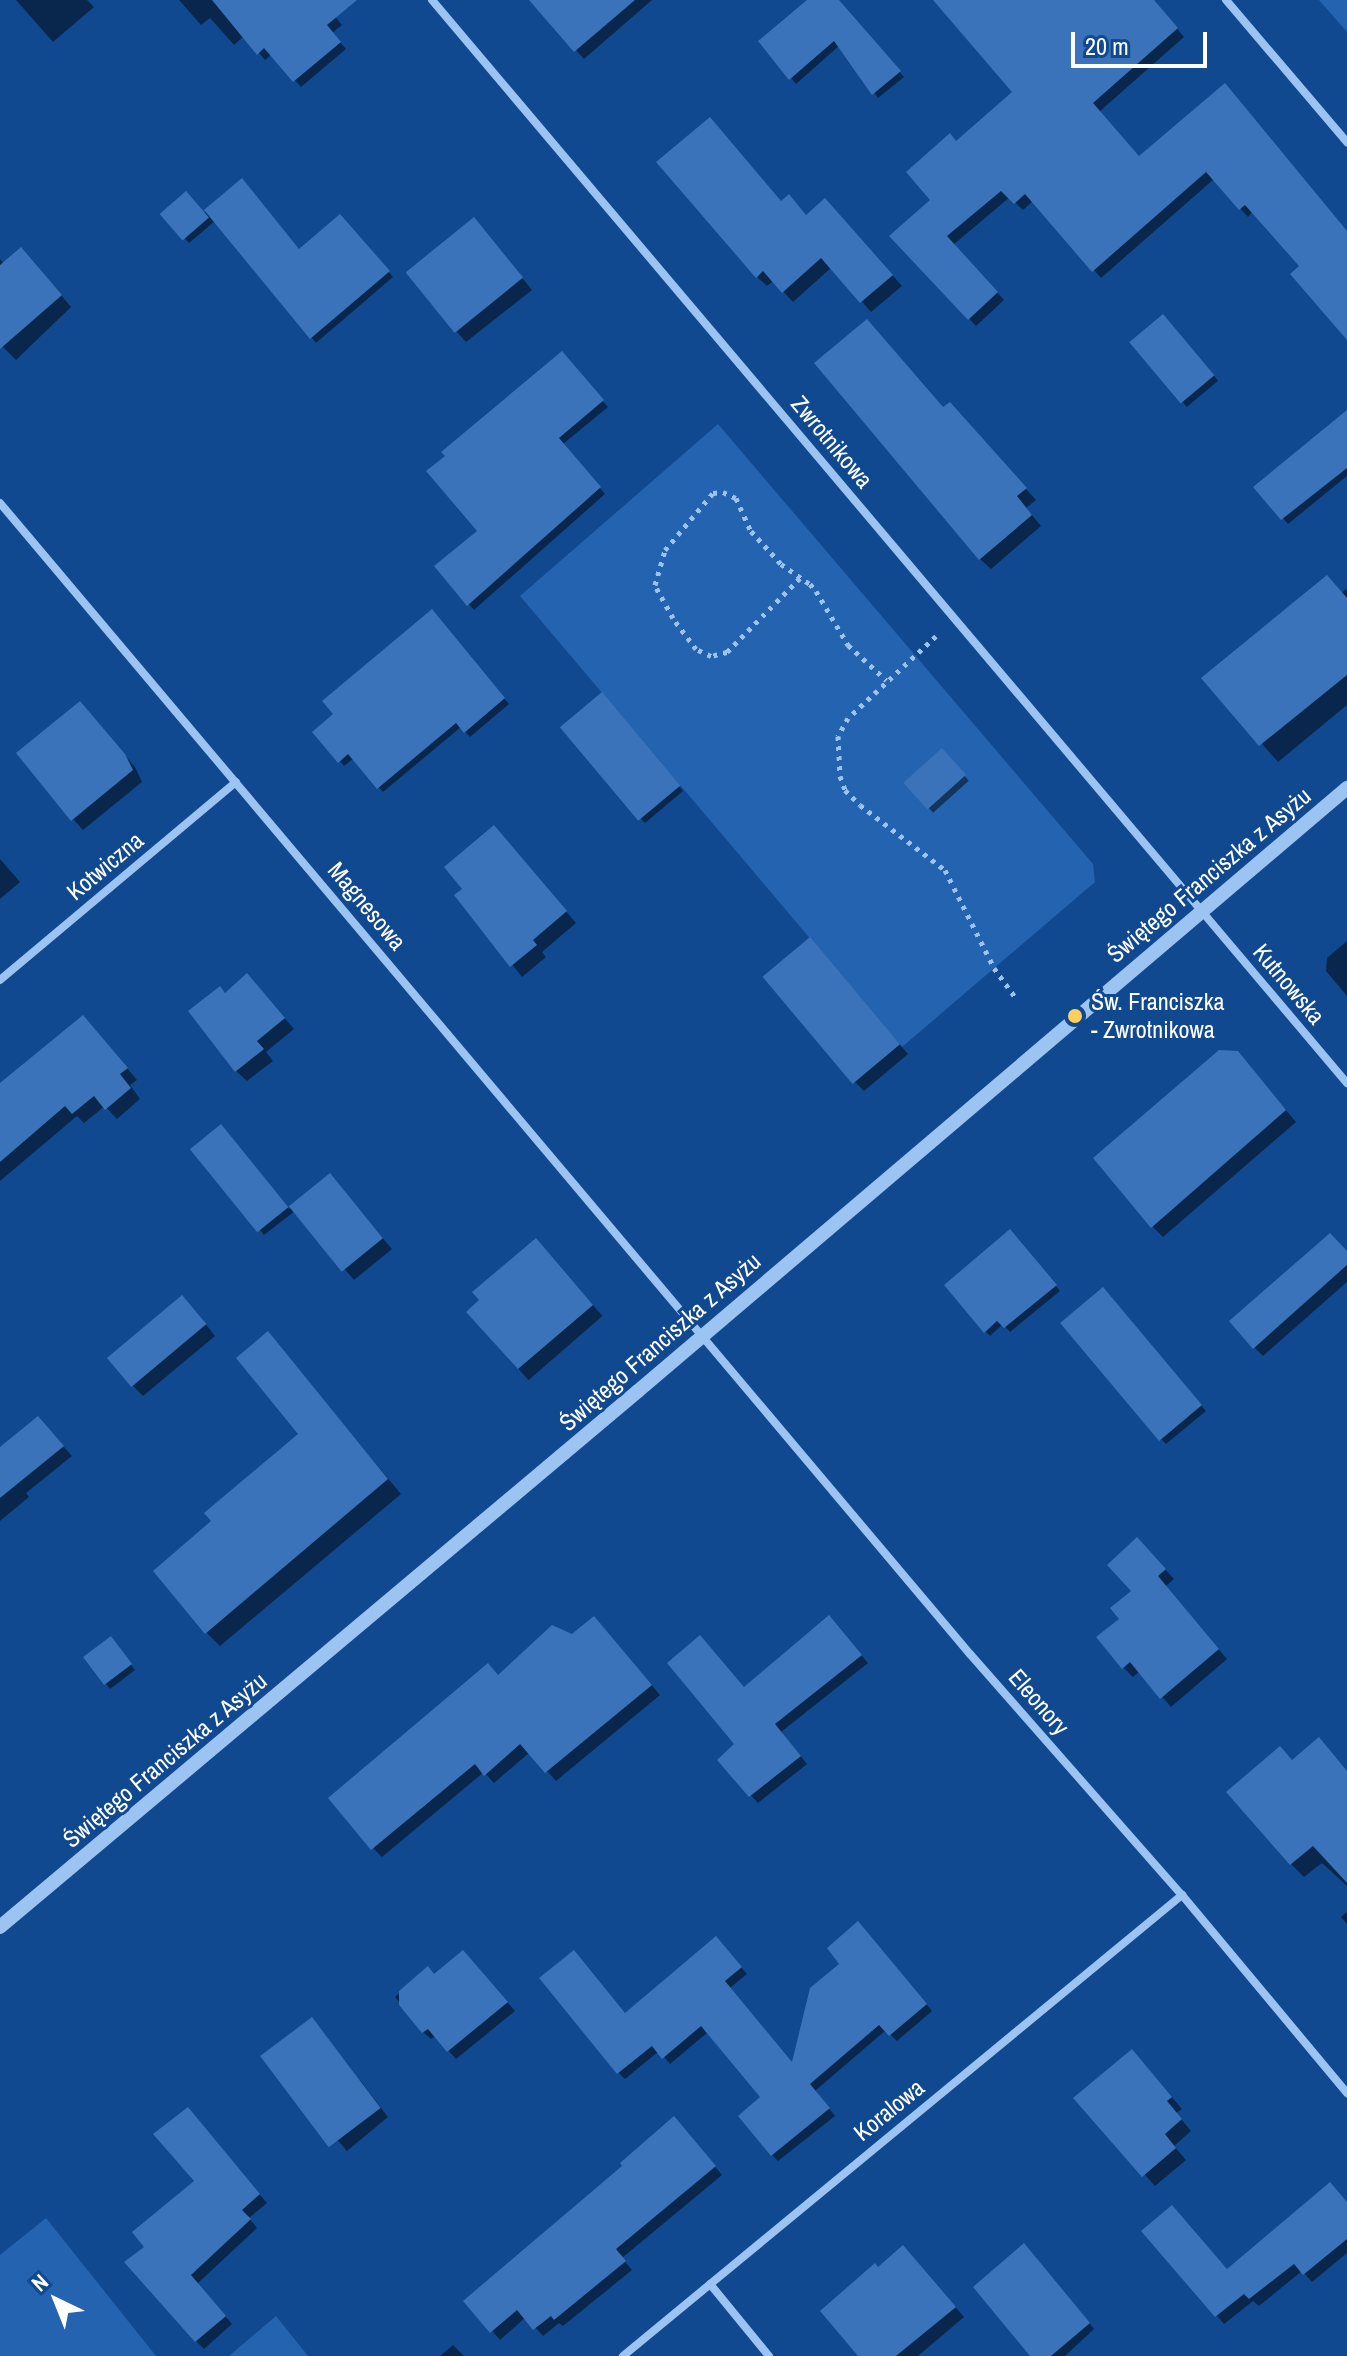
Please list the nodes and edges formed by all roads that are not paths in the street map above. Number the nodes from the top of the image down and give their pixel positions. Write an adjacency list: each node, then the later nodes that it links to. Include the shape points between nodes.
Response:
1 (432, 0): 7 (street, Zwrotnikowa)
2 (1226, 0): 3 (street)
3 (1347, 142)
4 (0, 503): 5 (street, Magnesowa)
5 (236, 782): 8 (street, Kotwiczna); 10 (street, Magnesowa)
6 (1347, 788): 7 (street, Świętego Franciszka z Asyżu)
7 (1200, 911): 9 (street, Kutnowska); 10 (street, Świętego Franciszka z Asyżu)
8 (0, 980)
9 (1347, 1083)
10 (702, 1336): 11 (street, Eleonory); 12 (street, Świętego Franciszka z Asyżu)
11 (1182, 1895): 13 (street, Eleonory); 14 (street, Koralowa)
12 (0, 1927)
13 (1347, 2093)
14 (710, 2284): 15 (street, Koralowa); 16 (street)
15 (623, 2356)
16 (769, 2356)

